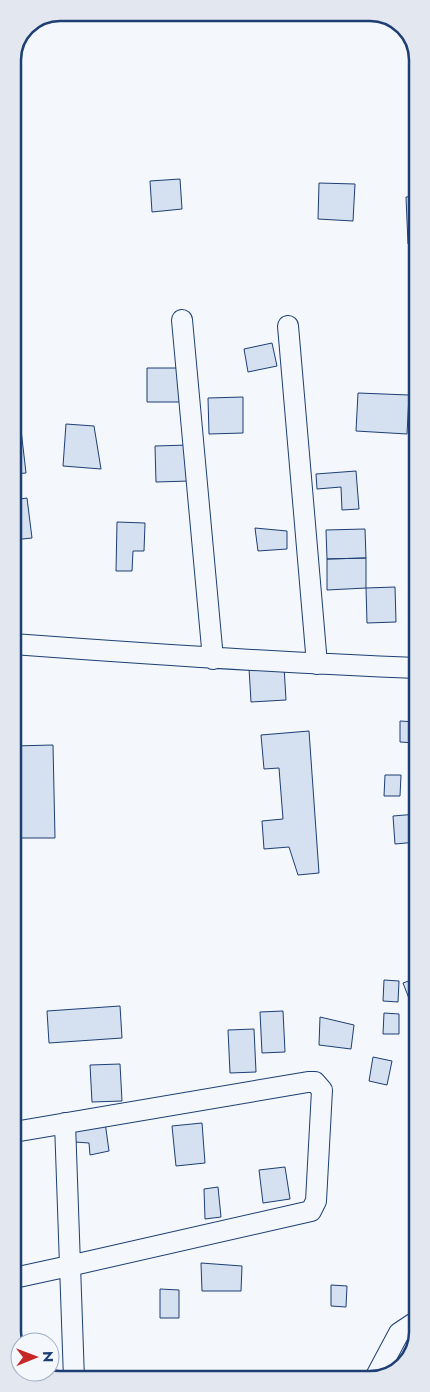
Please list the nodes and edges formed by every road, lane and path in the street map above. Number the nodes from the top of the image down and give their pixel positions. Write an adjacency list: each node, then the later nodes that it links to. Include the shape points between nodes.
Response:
1 (182, 320): 4 (street)
2 (288, 326): 5 (street)
3 (21, 645): 4 (street)
4 (213, 659): 5 (street)
5 (317, 664): 6 (street)
6 (409, 668)
7 (65, 1123): 8 (street); 9 (street); 9 (street, via 308,1082 315,1082 322,1090 316,1202 311,1211)
8 (21, 1131)
9 (69, 1266): 10 (street); 13 (street)
10 (21, 1276)
11 (409, 1327): 12 (street, via 400,1333)
12 (380, 1369)
13 (74, 1371)

